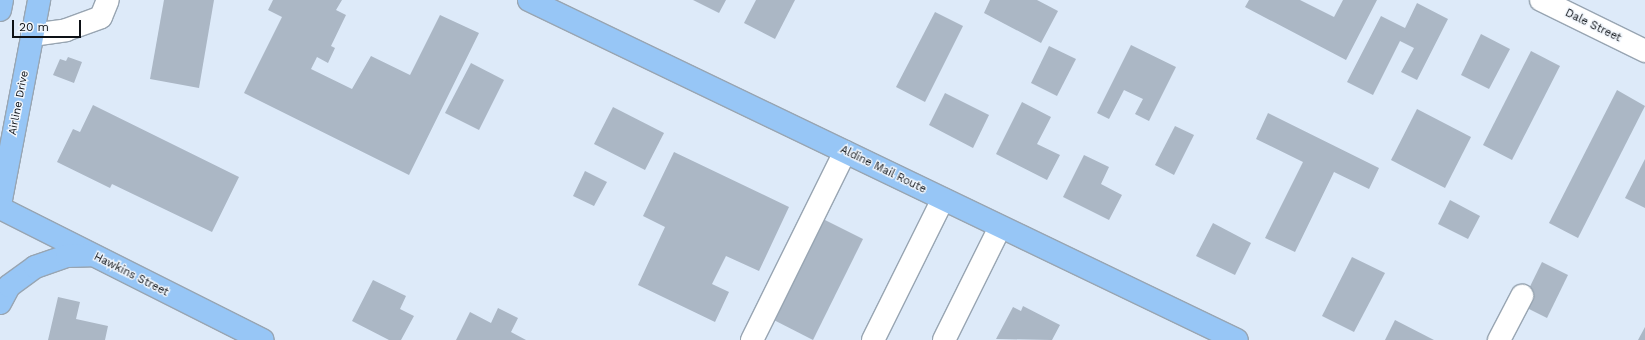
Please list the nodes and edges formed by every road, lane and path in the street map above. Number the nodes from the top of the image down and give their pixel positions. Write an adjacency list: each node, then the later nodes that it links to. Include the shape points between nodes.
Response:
1 (2, 0): 6 (main road)
2 (39, 0): 7 (main road, Airline Drive)
3 (108, 0): 7 (street, via 101,17 66,30)
4 (529, 0): 9 (main road, Aldine Mail Route)
5 (1540, 0): 8 (street, Dale Street)
6 (0, 10)
7 (32, 35): 11 (main road, Airline Drive)
8 (1645, 51)
9 (845, 152): 10 (main road, Aldine Mail Route); 17 (street)
10 (943, 199): 12 (main road, Aldine Mail Route); 18 (street)
11 (0, 206): 13 (main road, Hawkins Street)
12 (1000, 227): 19 (street); 20 (main road, Aldine Mail Route)
13 (91, 255): 15 (main road, via 67,256 35,266 9,286); 16 (main road, Hawkins Street)
14 (1522, 296): 21 (street)
15 (0, 303)
16 (263, 340)
17 (752, 340)
18 (873, 340)
19 (944, 340)
20 (1237, 340)
21 (1499, 340)

